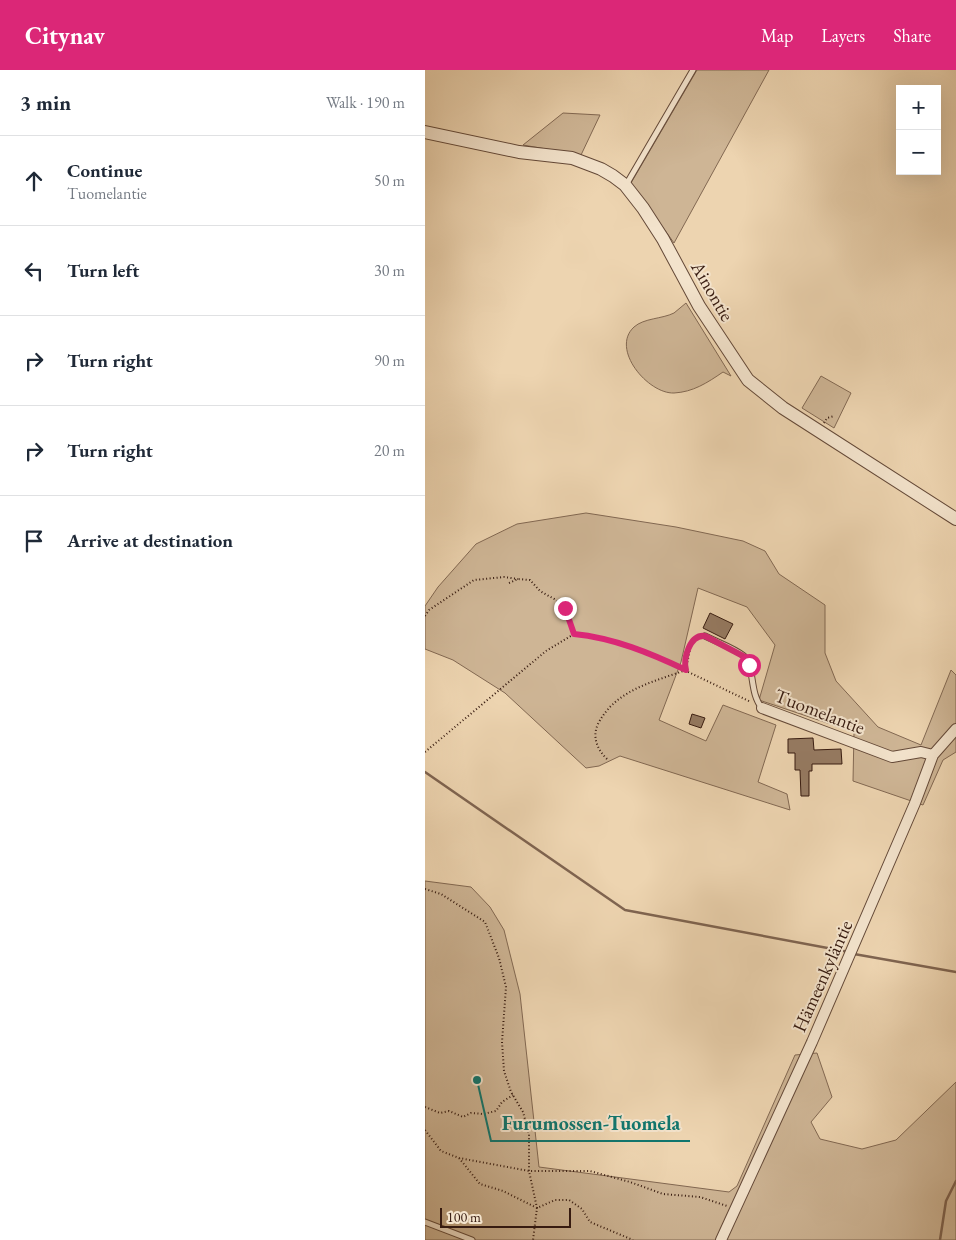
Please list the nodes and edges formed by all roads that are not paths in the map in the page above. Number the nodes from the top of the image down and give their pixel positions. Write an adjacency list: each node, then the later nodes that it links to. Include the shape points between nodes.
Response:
1 (693, 70): 3 (lane)
2 (425, 132): 3 (street, Ainontie, via 519,152 572,158 601,169)
3 (625, 185): 4 (street, Ainontie, via 663,239 699,306 748,380 783,408)
4 (956, 519)
5 (705, 636): 6 (lane, Tuomelantie, via 745,657 754,695)
6 (762, 708): 8 (street, Tuomelantie, via 892,757 921,752)
7 (956, 729): 8 (street, Hämeenkyläntie)
8 (933, 755): 11 (street, Hämeenkyläntie, via 855,945)
9 (425, 1222): 10 (lane)
10 (473, 1240)
11 (721, 1240)

